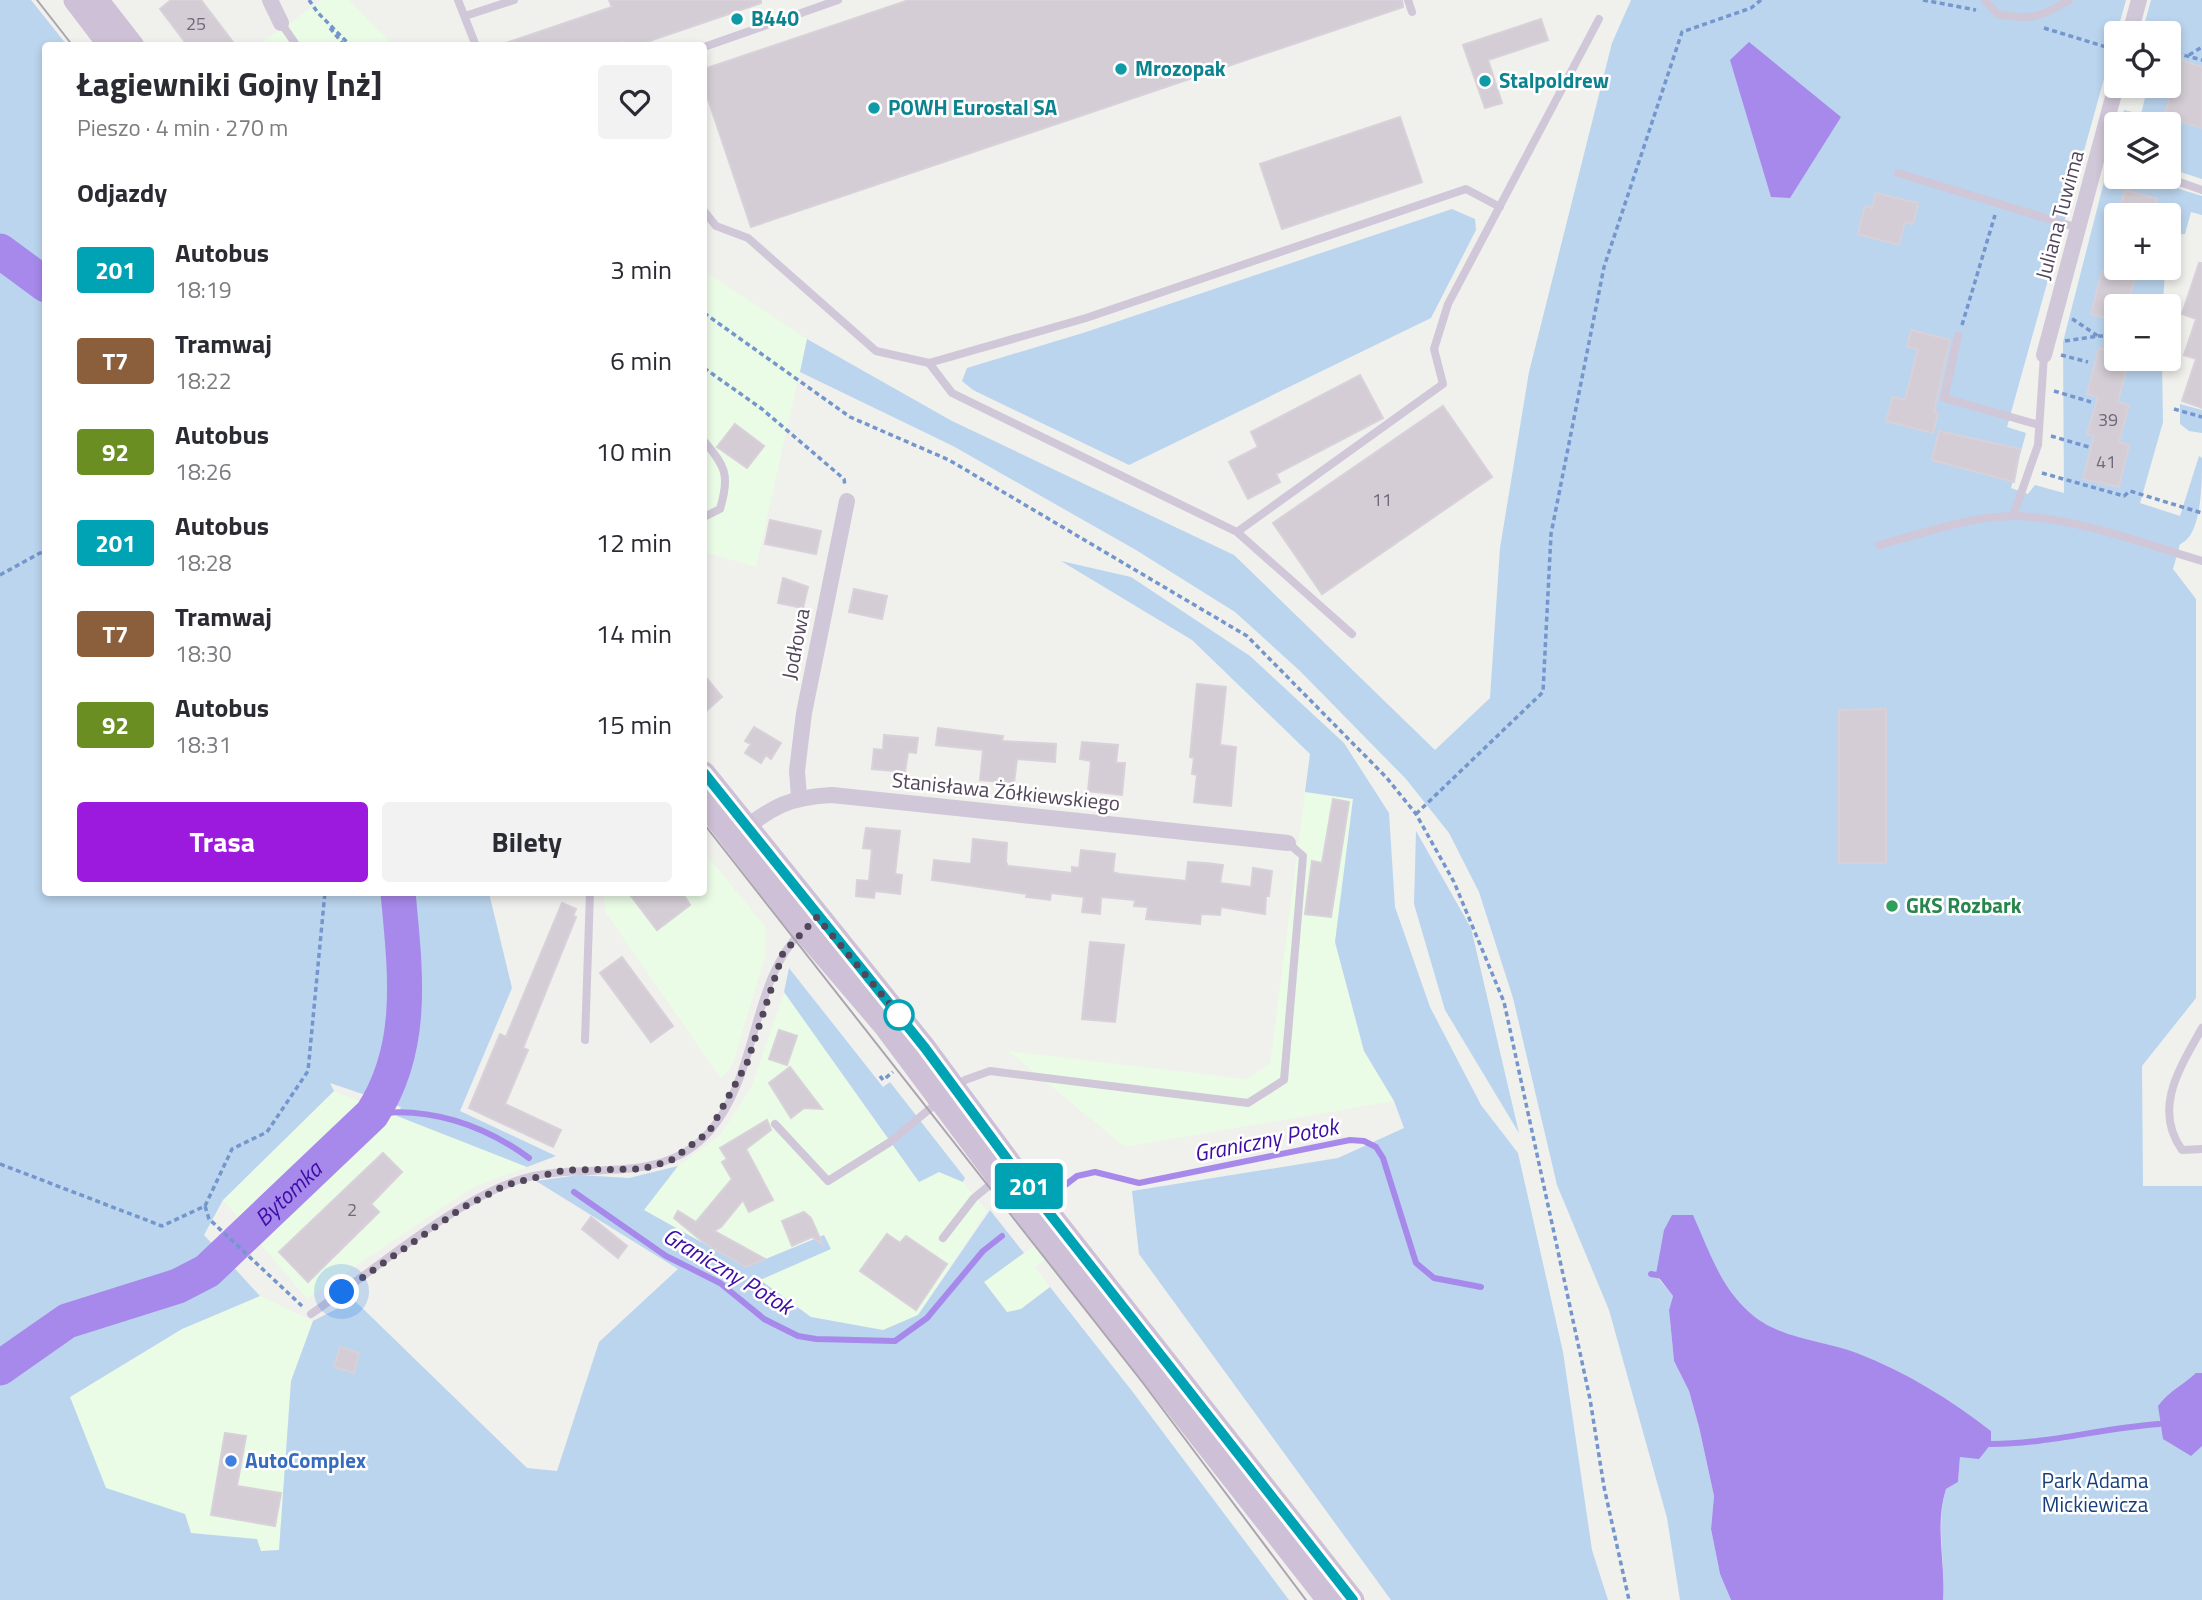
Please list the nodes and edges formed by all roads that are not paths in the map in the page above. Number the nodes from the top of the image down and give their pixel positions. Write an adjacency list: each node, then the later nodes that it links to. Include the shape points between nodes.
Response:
1 (75, 0): 16 (main road)
2 (97, 0): 17 (main road)
3 (270, 0): 15 (street)
4 (458, 0): 12 (lane)
5 (514, 0): 12 (lane)
6 (838, 0): 20 (lane)
7 (1408, 0): 11 (lane)
8 (1985, 0): 9 (lane, via 1997,15 2026,20)
9 (2069, 0)
10 (2139, 0): 14 (street)
11 (1412, 12)
12 (465, 16): 19 (lane)
13 (1599, 19): 27 (lane)
14 (2133, 21)
15 (281, 23): 18 (lane)
16 (107, 42)
17 (130, 42)
18 (294, 42)
19 (475, 42)
20 (707, 46)
21 (2113, 98): 22 (street, Juliana Tuwima)
22 (2098, 154): 23 (lane); 29 (street, Juliana Tuwima)
23 (2104, 156)
24 (1898, 173): 29 (lane)
25 (2181, 183): 26 (lane)
26 (2202, 190)
27 (1500, 207): 32 (lane, via 1466,189 1086,318); 38 (lane, via 1448,304 1434,349 1443,384)
28 (707, 215): 32 (lane, via 716,226 748,238 876,351)
29 (2078, 228): 31 (street, Juliana Tuwima)
30 (1958, 336): 33 (lane, via 1944,398)
31 (2045, 351): 33 (lane)
32 (929, 363): 38 (lane, via 952,393)
33 (2039, 429): 37 (lane)
34 (707, 445): 36 (lane, via 721,461 727,484 720,509)
35 (847, 501): 43 (street, Jodłowa, via 804,713 797,771)
36 (707, 516)
37 (2013, 516): 39 (lane, via 1976,520); 40 (lane, via 2082,528)
38 (1237, 532): 41 (lane)
39 (1879, 545)
40 (2202, 561)
41 (1352, 634)
42 (707, 778): 45 (main road)
43 (799, 797): 45 (street, Stanisława Żółkiewskiego, via 769,809); 46 (street, Stanisława Żółkiewskiego, via 832,795)
44 (707, 806): 45 (main road)
45 (739, 833): 48 (main road)
46 (1288, 843): 51 (lane, via 1303,856 1284,1080 1248,1103 990,1071 965,1080)
47 (590, 896): 50 (lane)
48 (810, 924): 51 (main road, via 884,1025); 56 (lane, via 783,953 747,1063 709,1132 670,1161 642,1169 565,1170 506,1185 462,1208)
49 (2202, 1028): 53 (lane, via 2170,1084 2171,1135 2182,1150)
50 (585, 1040)
51 (948, 1095): 52 (lane, via 890,1143 828,1181); 54 (main road)
52 (775, 1124)
53 (2202, 1149)
54 (1005, 1173): 55 (lane, via 974,1198); 57 (main road); 58 (main road)
55 (943, 1238)
56 (311, 1314)
57 (1328, 1600)
58 (1353, 1600)

